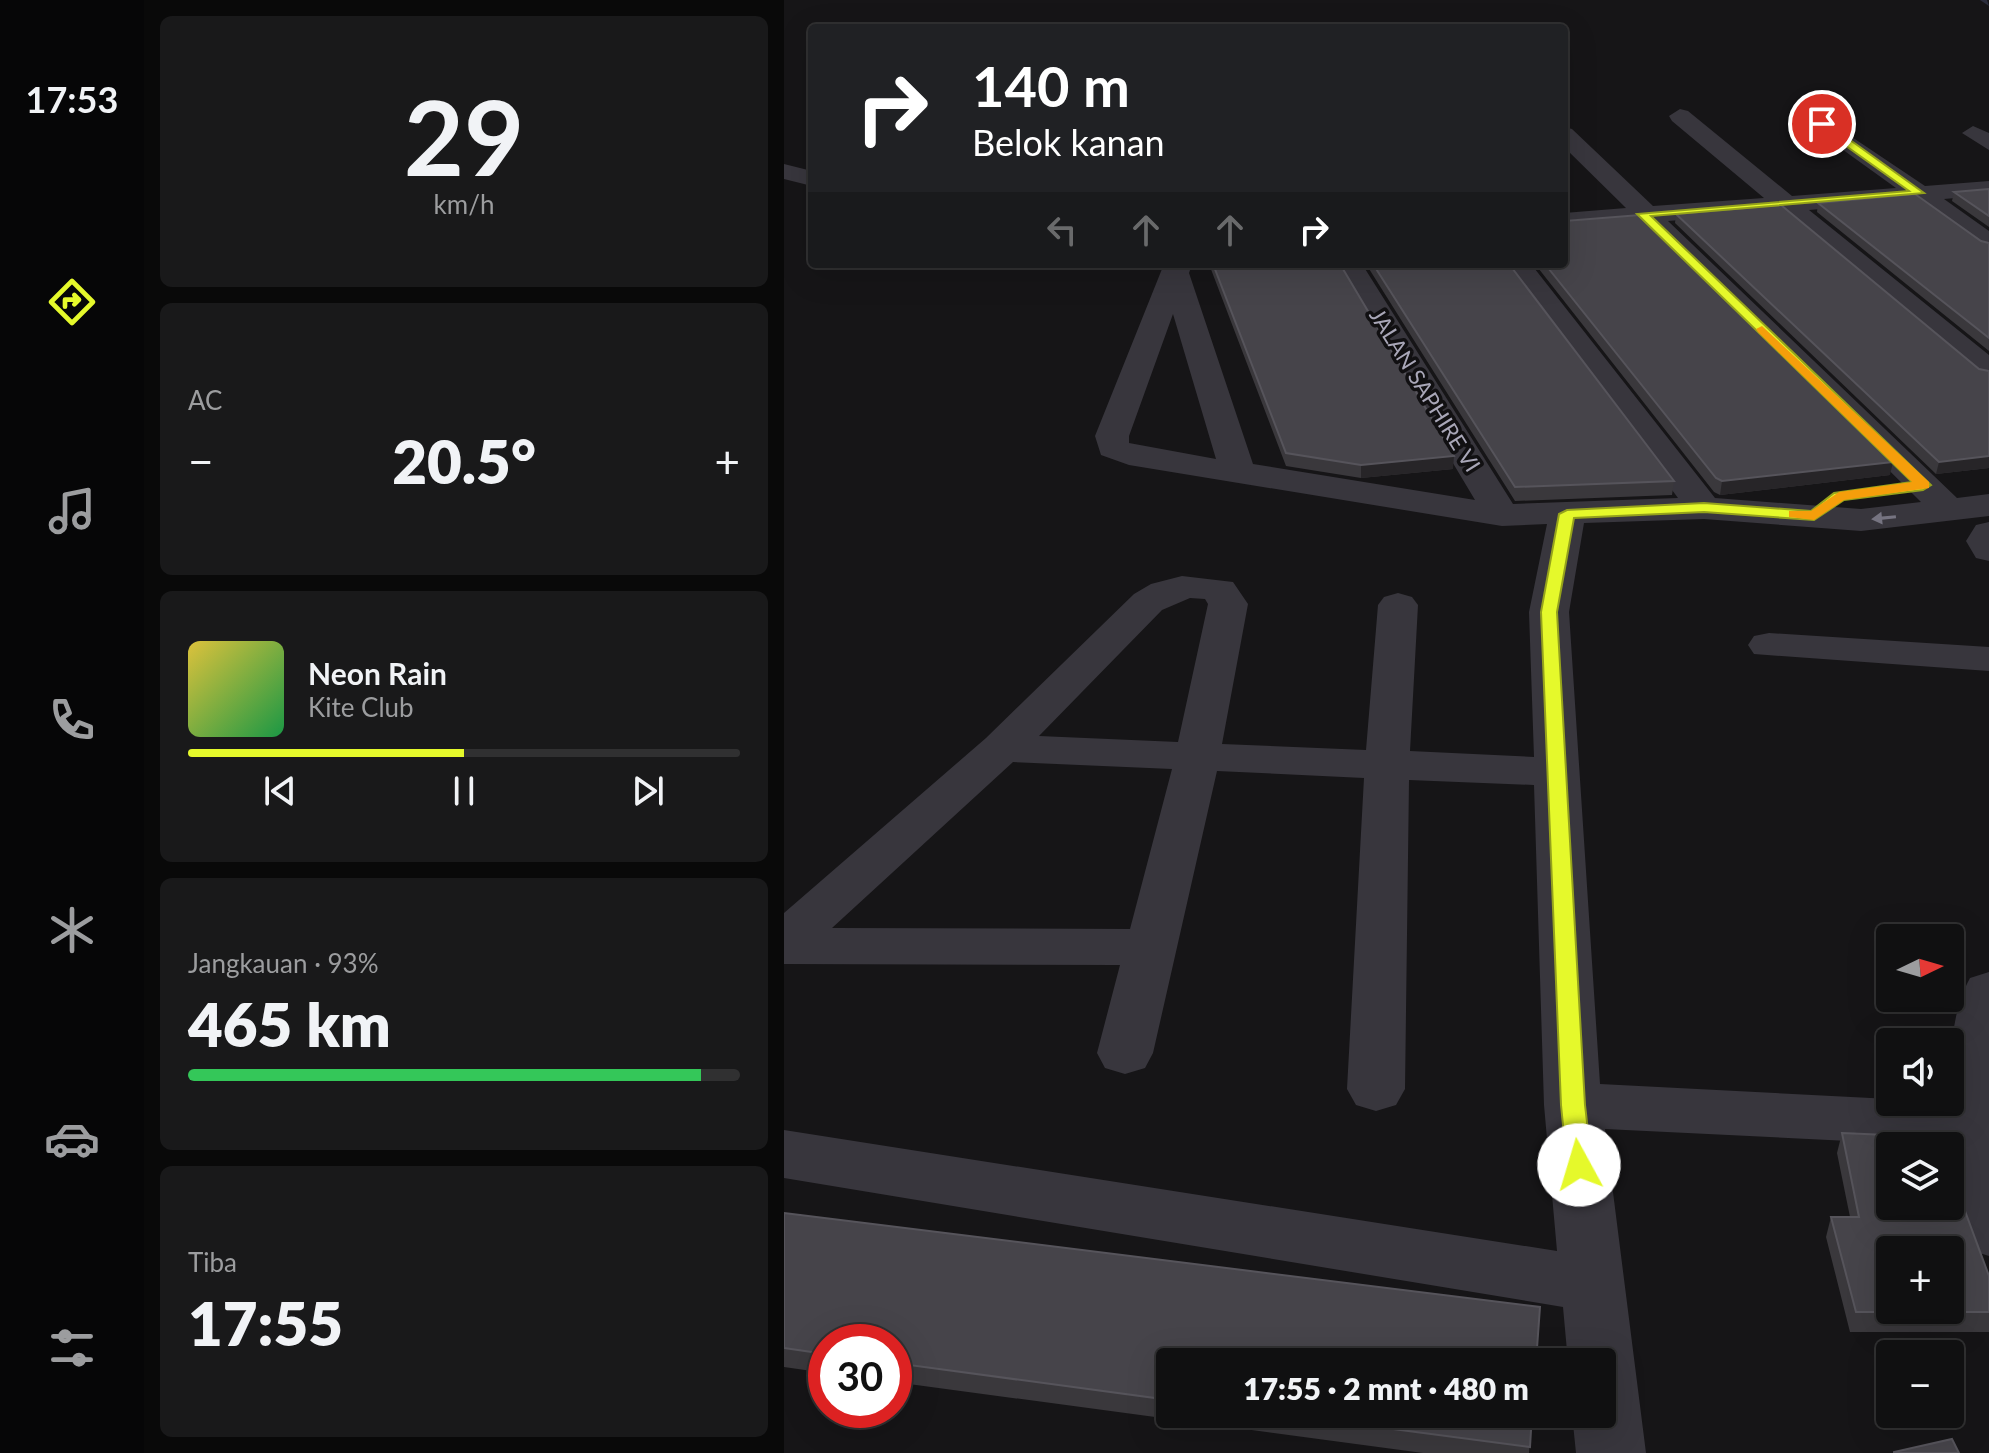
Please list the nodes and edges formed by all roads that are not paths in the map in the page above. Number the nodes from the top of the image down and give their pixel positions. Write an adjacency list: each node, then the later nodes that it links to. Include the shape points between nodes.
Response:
1 (1680, 116): 8 (street)
2 (1822, 124): 7 (street)
3 (1568, 138): 9 (street)
4 (784, 171): 5 (street)
5 (808, 178)
6 (1989, 188): 7 (street)
7 (1919, 193): 8 (street); 11 (street)
8 (1785, 202): 9 (street); 15 (street)
9 (1643, 214): 10 (street); 18 (street)
10 (1568, 221)
11 (1989, 243)
12 (1176, 268): 16 (street); 16 (street, via 1112,436 1113,448)
13 (1350, 268): 23 (street, JALAN SAPHIRE VI)
14 (1520, 268): 20 (street)
15 (1989, 371)
16 (1238, 473): 23 (street)
17 (1989, 478): 18 (street)
18 (1923, 485): 21 (street); 24 (street, via 1839,497)
19 (1989, 505): 21 (street)
20 (1704, 508): 22 (street); 24 (street)
21 (1949, 510): 24 (street, one-way to 24, via 1861,520)
22 (1567, 514): 23 (street); 33 (street, via 1549,612)
23 (1502, 515)
24 (1814, 516)
25 (1989, 533): 26 (street)
26 (1989, 550)
27 (1398, 605): 32 (street)
28 (1769, 645): 29 (street)
29 (1989, 659)
30 (1002, 748): 31 (street); 31 (street, via 1148,602 1167,589 1193,586 1219,590 1228,604); 34 (street)
31 (1197, 758): 32 (street); 35 (street)
32 (1387, 764): 33 (street); 38 (street)
33 (1559, 772): 39 (street)
34 (784, 944): 35 (street)
35 (1150, 947): 37 (street)
36 (1989, 992): 40 (street)
37 (1125, 1053)
38 (1376, 1089)
39 (1573, 1105): 40 (street); 43 (street)
40 (1977, 1127): 42 (street)
41 (784, 1154): 43 (street)
42 (1989, 1230)
43 (1592, 1284): 44 (street)
44 (1599, 1348)
45 (1608, 1428): 46 (street)
46 (1611, 1453)

